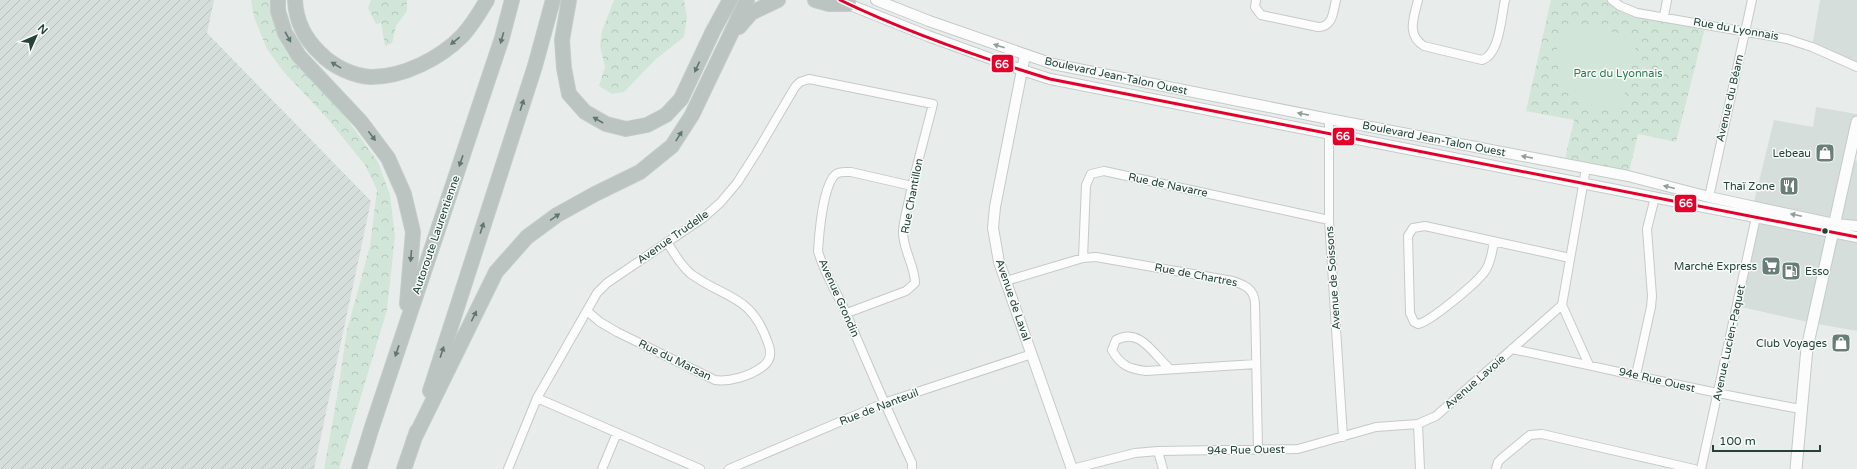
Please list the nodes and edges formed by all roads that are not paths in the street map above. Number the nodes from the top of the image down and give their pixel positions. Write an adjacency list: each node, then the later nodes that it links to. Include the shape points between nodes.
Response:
1 (278, 0): 51 (highway, one-way to 51, via 278,11 285,33 299,56 361,122 388,158 404,194 413,232)
2 (295, 0): 3 (highway, one-way to 2, via 462,36 440,54 416,67 393,75 370,77 344,70 312,46 302,31)
3 (488, 0)
4 (512, 0): 51 (highway, Autoroute Laurentienne, one-way to 51, via 500,46)
5 (553, 0): 65 (highway, one-way to 5, via 535,66)
6 (569, 0): 22 (highway, one-way to 6, via 681,99 666,115 647,125 626,129 606,124 586,112 569,94 562,40)
7 (721, 0): 22 (highway)
8 (730, 0): 22 (highway)
9 (747, 0): 24 (highway)
10 (778, 0): 24 (highway, via 751,13)
11 (815, 0): 20 (highway, via 829,4)
12 (876, 0): 25 (street, Boulevard Jean-Talon Ouest, one-way to 12, via 929,22)
13 (1256, 0): 14 (street, via 1255,6 1262,15 1318,27 1327,26 1330,22)
14 (1336, 0)
15 (1418, 0): 16 (street, via 1412,28 1412,35 1418,43 1482,60 1494,51)
16 (1505, 0)
17 (1612, 0): 21 (street, Rue du Lyonnais, via 1637,12)
18 (1667, 0): 21 (street)
19 (1752, 0): 23 (street, Avenue du Béarn)
20 (844, 2): 27 (street, Boulevard Jean-Talon Ouest)
21 (1664, 16): 23 (street, Rue du Lyonnais)
22 (713, 31)
23 (1745, 32): 26 (street, Rue du Lyonnais, via 1794,41); 37 (street, Avenue du Béarn)
24 (723, 50): 65 (highway, one-way to 24, via 496,272 528,237 557,215 640,172 672,146 692,115)
25 (1025, 55): 27 (street, Avenue de Laval); 29 (street, Boulevard Jean-Talon Ouest, one-way to 25, via 1053,64)
26 (1857, 67)
27 (1022, 70): 31 (street, Boulevard Jean-Talon Ouest, via 1050,79); 47 (street, Avenue de Laval, via 993,228 999,262)
28 (933, 104): 35 (street, Rue Chantillon); 43 (street, Avenue Trudelle, via 819,80 809,79 800,82 737,183 703,218)
29 (1328, 119): 31 (street, Avenue de Soissons); 33 (street, Boulevard Jean-Talon Ouest, one-way to 29)
30 (1857, 122): 32 (main road)
31 (1329, 134): 34 (street, Boulevard Jean-Talon Ouest); 39 (street, Avenue de Soissons)
32 (1853, 160): 41 (main road)
33 (1586, 168): 34 (street); 37 (street, Boulevard Jean-Talon Ouest, one-way to 33)
34 (1584, 183): 36 (street, Boulevard Jean-Talon Ouest); 46 (street)
35 (912, 186): 50 (street, Rue Chantillon, via 903,229 906,255 915,274 915,283 906,291); 50 (street, Avenue Grondin, via 851,172 842,172 832,178 828,186 818,251)
36 (1655, 197): 38 (street, Boulevard Jean-Talon Ouest); 57 (street, via 1647,230 1651,307)
37 (1709, 197): 41 (street, Boulevard Jean-Talon Ouest, one-way to 37)
38 (1756, 217): 41 (street, Boulevard Jean-Talon Ouest); 58 (street, Avenue Lucien-Paquet)
39 (1329, 220): 45 (street, Rue de Navarre, via 1097,171 1091,174 1086,185); 64 (street, Avenue de Soissons)
40 (1857, 226): 41 (street)
41 (1834, 228): 42 (street); 61 (main road, via 1807,348)
42 (1857, 237)
43 (667, 242): 49 (street, Avenue Trudelle, via 607,282); 49 (street, Rue du Marsan, via 691,274 738,300 758,319 771,349 770,357 763,366 731,380 715,380 617,332)
44 (1494, 242): 44 (street, via 1424,226 1413,228 1408,236 1410,313 1414,322 1418,324 1429,320 1478,280 1488,266); 46 (street)
45 (1083, 258): 47 (street, Rue de Chartres); 54 (street, Rue de Chartres, via 1096,257 1243,284 1254,294)
46 (1570, 258): 48 (street)
47 (1006, 281): 53 (street, Avenue de Laval)
48 (1562, 305): 52 (street, Avenue Lavoie); 55 (street)
49 (587, 310): 59 (street, Avenue Trudelle)
50 (846, 313): 60 (street, Avenue Grondin)
51 (405, 328): 68 (highway, Autoroute Laurentienne, one-way to 68)
52 (1512, 349): 55 (street, 94e Rue Ouest); 62 (street, Avenue Lavoie, via 1436,416)
53 (1032, 354): 60 (street, Rue de Nanteuil); 75 (street, Avenue de Laval)
54 (1256, 364): 56 (street); 66 (street, Rue de Chartres)
55 (1589, 365): 57 (street, 94e Rue Ouest)
56 (1169, 368): 56 (street, via 1146,371 1123,365 1112,350 1116,340 1132,336 1145,342)
57 (1636, 374): 58 (street, 94e Rue Ouest)
58 (1719, 394): 61 (street, 94e Rue Ouest); 80 (street, Avenue Lucien-Paquet)
59 (538, 398): 63 (street); 70 (street, Avenue Trudelle)
60 (884, 403): 73 (street, Rue de Nanteuil); 74 (street, Avenue Grondin, via 912,463)
61 (1801, 410): 81 (main road)
62 (1418, 424): 64 (street, 94e Rue Ouest, via 1376,427); 77 (street)
63 (617, 432): 71 (street); 72 (street)
64 (1343, 437): 66 (street, 94e Rue Ouest, via 1298,449)
65 (414, 439): 69 (highway)
66 (1258, 450): 67 (street, 94e Rue Ouest)
67 (1158, 451): 75 (street, 94e Rue Ouest, via 1135,453); 76 (street)
68 (360, 469)
69 (404, 469)
70 (508, 469)
71 (602, 469)
72 (700, 469)
73 (729, 469)
74 (912, 469)
75 (1072, 469)
76 (1163, 469)
77 (1420, 469)
78 (1496, 469): 79 (street, via 1502,458 1530,435 1542,434)
79 (1694, 469)
80 (1702, 469)
81 (1796, 469)

